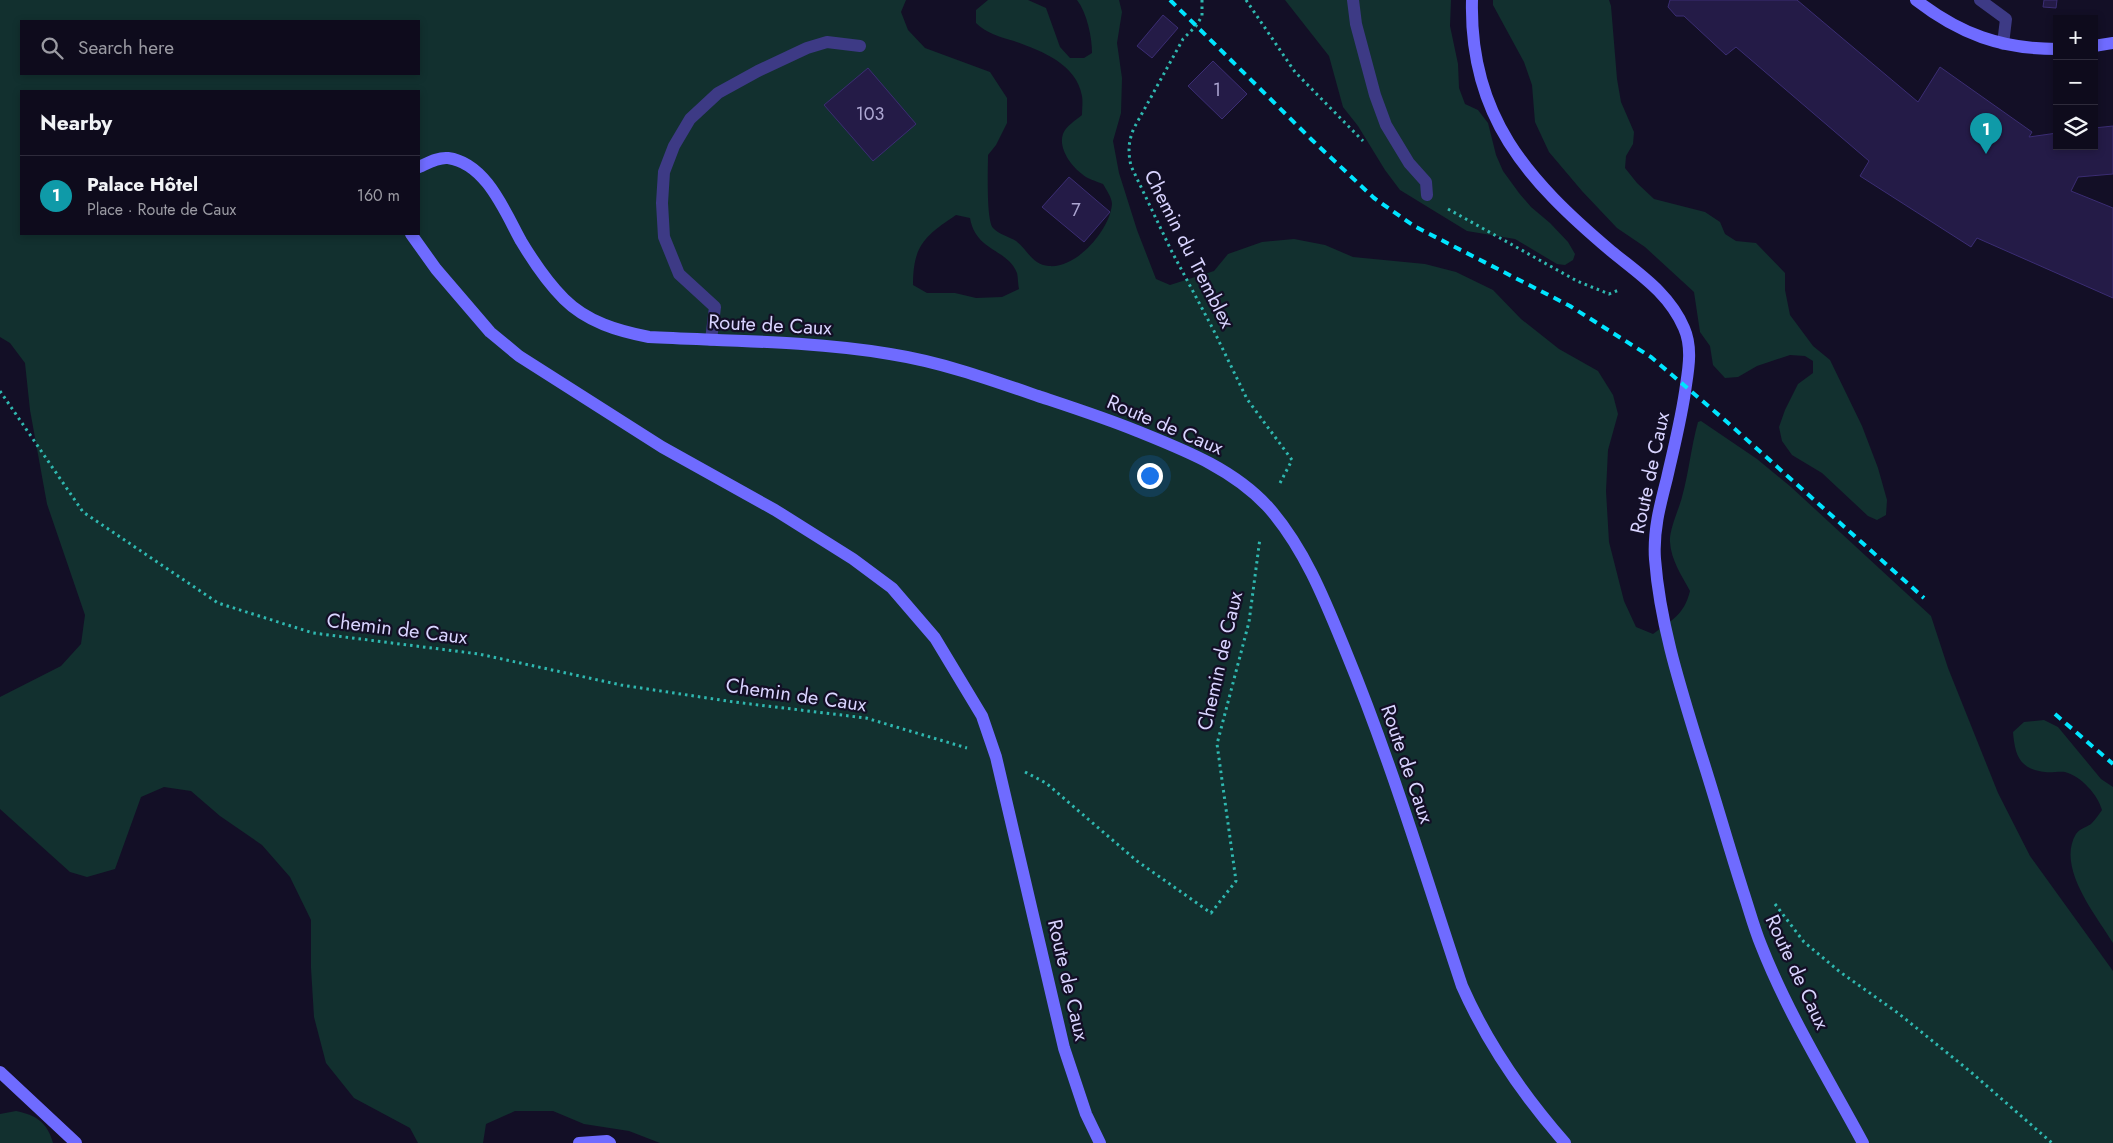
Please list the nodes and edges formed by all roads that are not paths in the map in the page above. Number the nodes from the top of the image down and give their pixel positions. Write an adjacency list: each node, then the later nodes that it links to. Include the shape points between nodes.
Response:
1 (1353, 0): 11 (lane, via 1356,24 1386,124 1409,163 1426,182)
2 (1472, 0): 20 (street, Route de Caux, via 1474,45 1485,96 1510,147 1553,198 1659,289 1686,330 1690,349 1684,404 1656,524 1654,556 1658,596 1691,725 1760,944 1782,994)
3 (1916, 0): 6 (street, via 1953,25)
4 (1980, 0): 6 (lane, via 2006,19)
5 (2113, 43): 7 (street)
6 (2003, 44): 9 (street)
7 (2098, 45)
8 (860, 46): 13 (lane, via 827,42 758,71 718,93 690,119 674,146 664,172 664,237 679,274 715,307)
9 (2053, 49)
10 (420, 166): 13 (street, Route de Caux, via 448,158 467,165 494,191 546,279 565,300 591,319 620,331 649,337)
11 (1427, 195)
12 (412, 235): 18 (street, Route de Caux, via 490,332 518,356 662,447 775,510 853,560 892,588 935,638 982,716 996,757 1064,1048 1086,1114)
13 (710, 340): 19 (street, Route de Caux, via 839,348 934,362 1119,424 1193,454 1226,472 1268,506 1308,566 1366,700 1462,986 1478,1022 1506,1069)
14 (0, 1072): 15 (street)
15 (76, 1143)
16 (579, 1143): 17 (street)
17 (610, 1143)
18 (1100, 1143)
19 (1565, 1143)
20 (1863, 1143)

